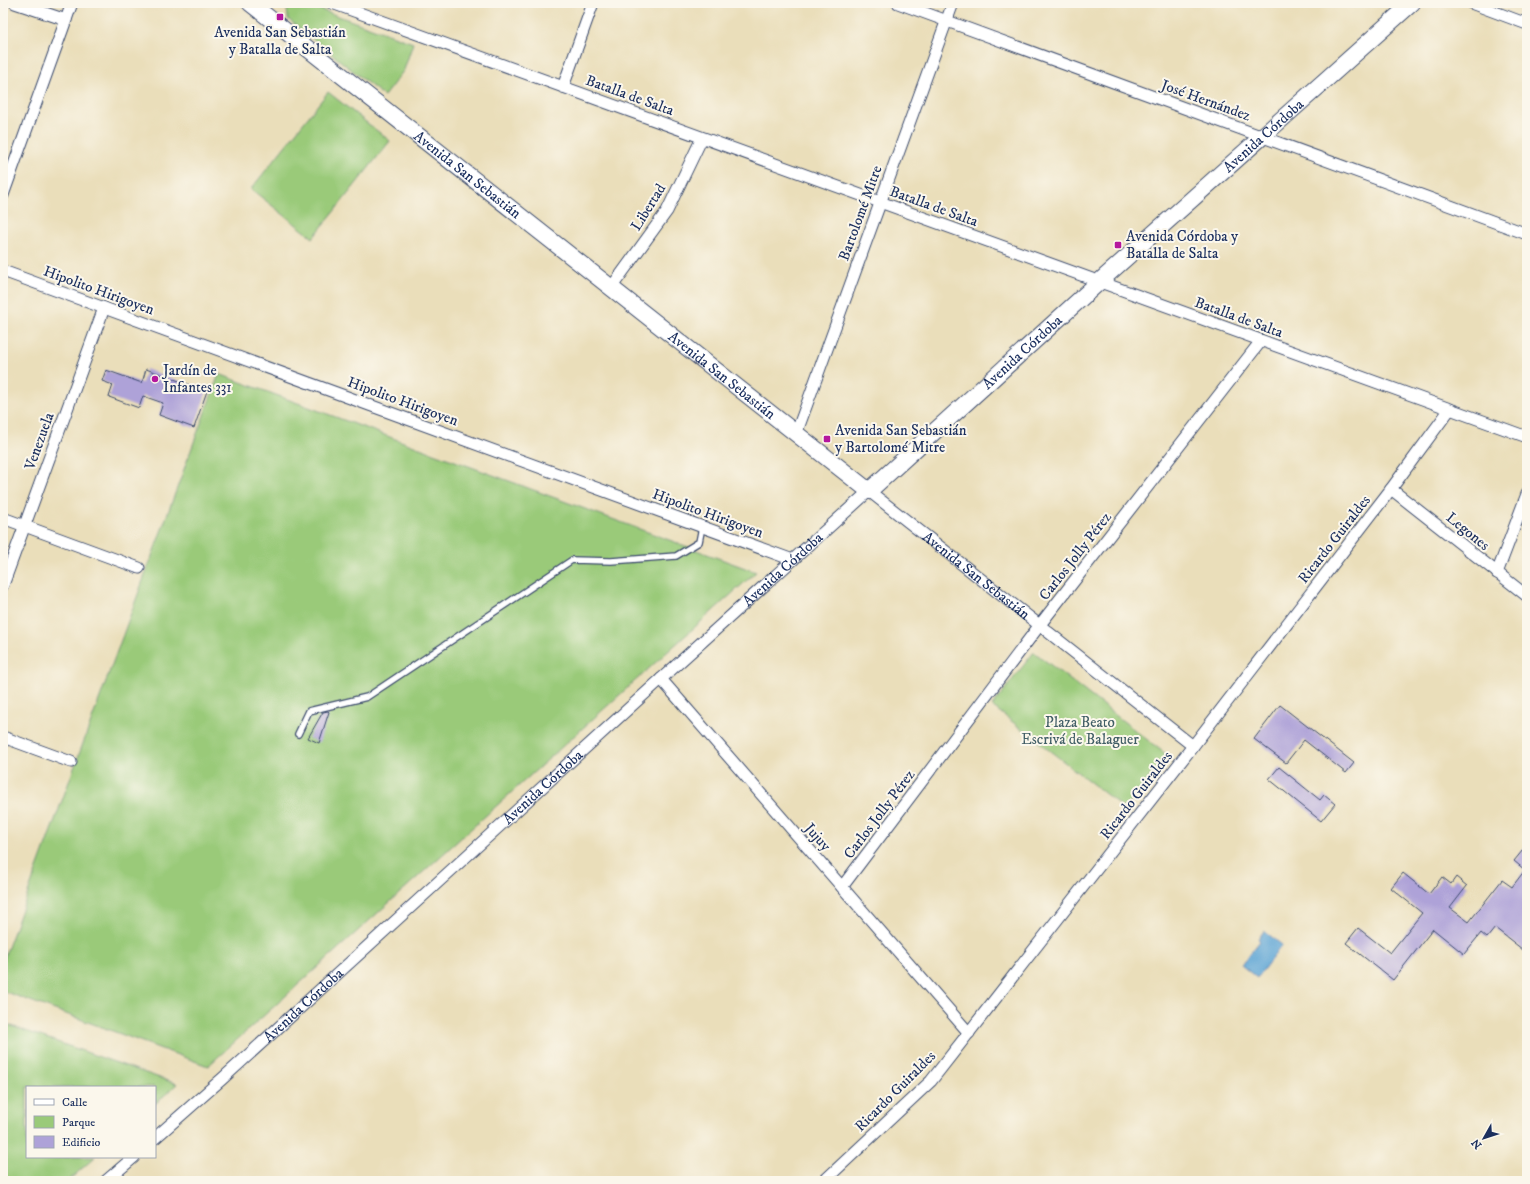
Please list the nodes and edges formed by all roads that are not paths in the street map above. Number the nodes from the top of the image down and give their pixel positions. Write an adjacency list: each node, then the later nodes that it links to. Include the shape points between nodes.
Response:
1 (15, 3): 10 (street)
2 (72, 3): 10 (street)
3 (250, 3): 21 (street, Avenida San Sebastián)
4 (332, 3): 13 (street, Batalla de Salta)
5 (593, 3): 13 (street)
6 (898, 3): 11 (street, José Hernández)
7 (953, 3): 11 (street, Bartolomé Mitre)
8 (1412, 3): 14 (street, Avenida Córdoba)
9 (1471, 3): 12 (street)
10 (66, 20): 16 (street)
11 (946, 21): 14 (street, José Hernández); 17 (street, Bartolomé Mitre)
12 (1527, 24)
13 (563, 87): 15 (street, Batalla de Salta)
14 (1262, 137): 18 (street, José Hernández); 20 (street, Avenida Córdoba)
15 (702, 138): 17 (street, Batalla de Salta); 21 (street, Libertad, via 667,210)
16 (3, 195)
17 (880, 202): 20 (street, Batalla de Salta); 25 (street, Bartolomé Mitre)
18 (1527, 234)
19 (3, 271): 22 (street, Hipolito Hirigoyen)
20 (1099, 282): 23 (street, Batalla de Salta); 28 (street, Avenida Córdoba)
21 (611, 288): 25 (street, Avenida San Sebastián)
22 (104, 308): 31 (street, Venezuela); 32 (street, Hipolito Hirigoyen)
23 (1261, 341): 24 (street, Batalla de Salta); 38 (street, Carlos Jolly Pérez)
24 (1450, 409): 26 (street, Batalla de Salta); 27 (street, Ricardo Guiraldes)
25 (796, 434): 28 (street, Avenida San Sebastián)
26 (1527, 437)
27 (1391, 489): 35 (street, Legones); 42 (street, Ricardo Guiraldes)
28 (868, 491): 33 (street, Avenida Córdoba); 38 (street, Avenida San Sebastián)
29 (1527, 494): 35 (street)
30 (3, 518): 31 (street)
31 (25, 526): 34 (street); 36 (street, Venezuela)
32 (702, 526): 33 (street, Hipolito Hirigoyen); 40 (lane, via 699,542 676,556 611,561 572,560 367,697 309,711)
33 (793, 560): 39 (street, Avenida Córdoba)
34 (139, 568)
35 (1498, 573): 37 (street, Legones)
36 (3, 585)
37 (1527, 596)
38 (1040, 626): 42 (street, Avenida San Sebastián); 44 (street, Carlos Jolly Pérez)
39 (661, 678): 44 (street, Jujuy); 46 (street, Avenida Córdoba)
40 (298, 734)
41 (3, 737): 43 (street)
42 (1193, 746): 45 (street, Ricardo Guiraldes)
43 (71, 762)
44 (842, 887): 45 (street, Jujuy)
45 (969, 1033): 49 (street, Ricardo Guiraldes, via 931,1081)
46 (156, 1137)
47 (133, 1158): 48 (street)
48 (106, 1181)
49 (824, 1181)

